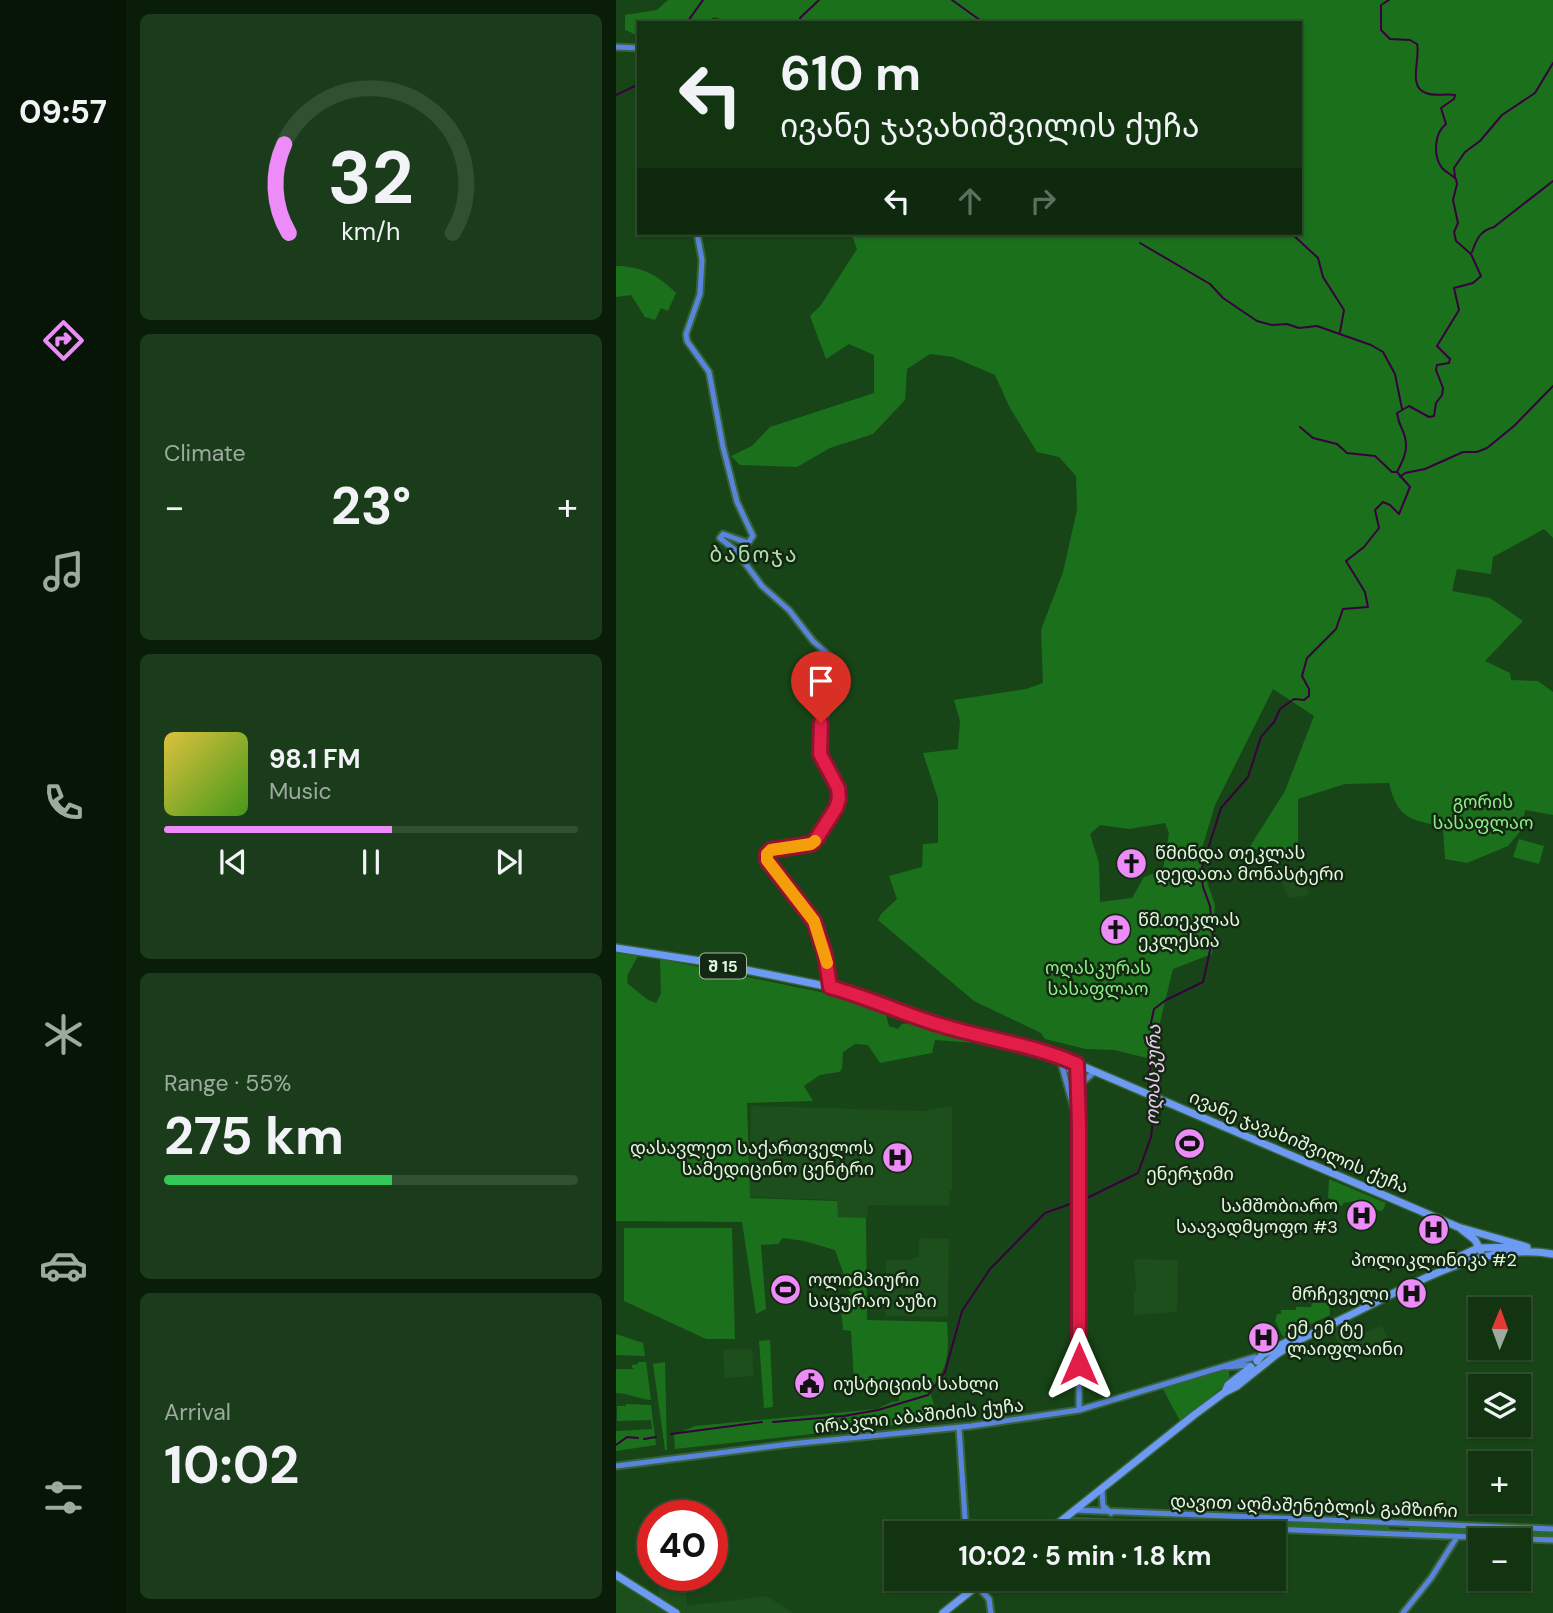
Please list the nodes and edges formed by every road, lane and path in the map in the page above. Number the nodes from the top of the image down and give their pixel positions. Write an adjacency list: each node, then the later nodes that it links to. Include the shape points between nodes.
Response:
1 (616, 47): 2 (main road)
2 (637, 48)
3 (697, 235): 5 (main road, via 702,260 700,294 687,341 709,372 737,502 753,536 748,543 727,534 720,538 832,658 841,677 821,723 818,743 822,762 838,788 836,808 811,844 767,854 814,921)
4 (616, 948): 5 (main road, შ 15)
5 (830, 987): 6 (main road, ივანე ჯავახიშვილის ქუჩა / შ 15, via 936,1024)
6 (1059, 1056): 7 (main road, ივანე ჯავახიშვილის ქუჩა); 7 (main road)
7 (1071, 1068): 8 (main road, ივანე ჯავახიშვილის ქუჩა); 9 (main road); 9 (main road, via 1072,1080); 11 (main road)
8 (1094, 1072): 10 (main road); 12 (main road, ივანე ჯავახიშვილის ქუჩა)
9 (1077, 1075): 10 (main road)
10 (1078, 1086): 11 (main road)
11 (1079, 1125): 22 (main road)
12 (1458, 1227): 13 (main road, ივანე ჯავახიშვილის ქუჩა); 15 (main road)
13 (1478, 1232): 14 (main road, ივანე ჯავახიშვილის ქუჩა); 15 (main road)
14 (1527, 1247): 15 (main road); 16 (main road)
15 (1484, 1248): 17 (main road, via 1489,1251); 18 (main road, via 1405,1283)
16 (1553, 1252): 17 (main road)
17 (1486, 1256): 18 (main road, via 1453,1265)
18 (1255, 1362): 19 (main road, ირაკლი აბაშიძის ქუჩა); 20 (main road); 21 (main road, via 1237,1387)
19 (1222, 1367): 20 (main road, via 1234,1372); 22 (main road, ირაკლი აბაშიძის ქუჩა)
20 (1235, 1379): 21 (main road)
21 (1225, 1392): 25 (main road)
22 (1079, 1410): 23 (main road, ირაკლი აბაშიძის ქუჩა)
23 (959, 1428): 24 (main road, ირაკლი აბაშიძის ქუჩა); 30 (main road)
24 (616, 1466)
25 (1102, 1489): 26 (main road); 27 (main road, via 1103,1506)
26 (1075, 1510): 27 (main road, დავით აღმაშენებლის გამზირი); 31 (main road)
27 (1111, 1513): 28 (main road, დავით აღმაშენებლის გამზირი)
28 (1154, 1514): 29 (main road, დავით აღმაშენებლის გამზირი); 32 (main road)
29 (1203, 1516): 33 (main road); 34 (main road, დავით აღმაშენებლის გამზირი)
30 (965, 1521)
31 (1062, 1521)
32 (1152, 1521)
33 (1208, 1521)
34 (1391, 1523): 35 (main road, დავით აღმაშენებლის გამზირი); 38 (main road)
35 (1407, 1523): 36 (main road, დავით აღმაშენებლის გამზირი); 39 (main road)
36 (1553, 1529)
37 (1286, 1530): 38 (main road, დავით აღმაშენებლის გამზირი)
38 (1390, 1534): 39 (main road, დავით აღმაშენებლის გამზირი)
39 (1409, 1535): 40 (main road, დავით აღმაშენებლის გამზირი)
40 (1457, 1537): 41 (main road, დავით აღმაშენებლის გამზირი); 48 (main road)
41 (1553, 1540)
42 (616, 1575): 45 (main road)
43 (971, 1591): 46 (main road)
44 (982, 1591): 47 (main road, via 989,1599)
45 (676, 1613)
46 (943, 1613)
47 (991, 1613)
48 (1403, 1613)

